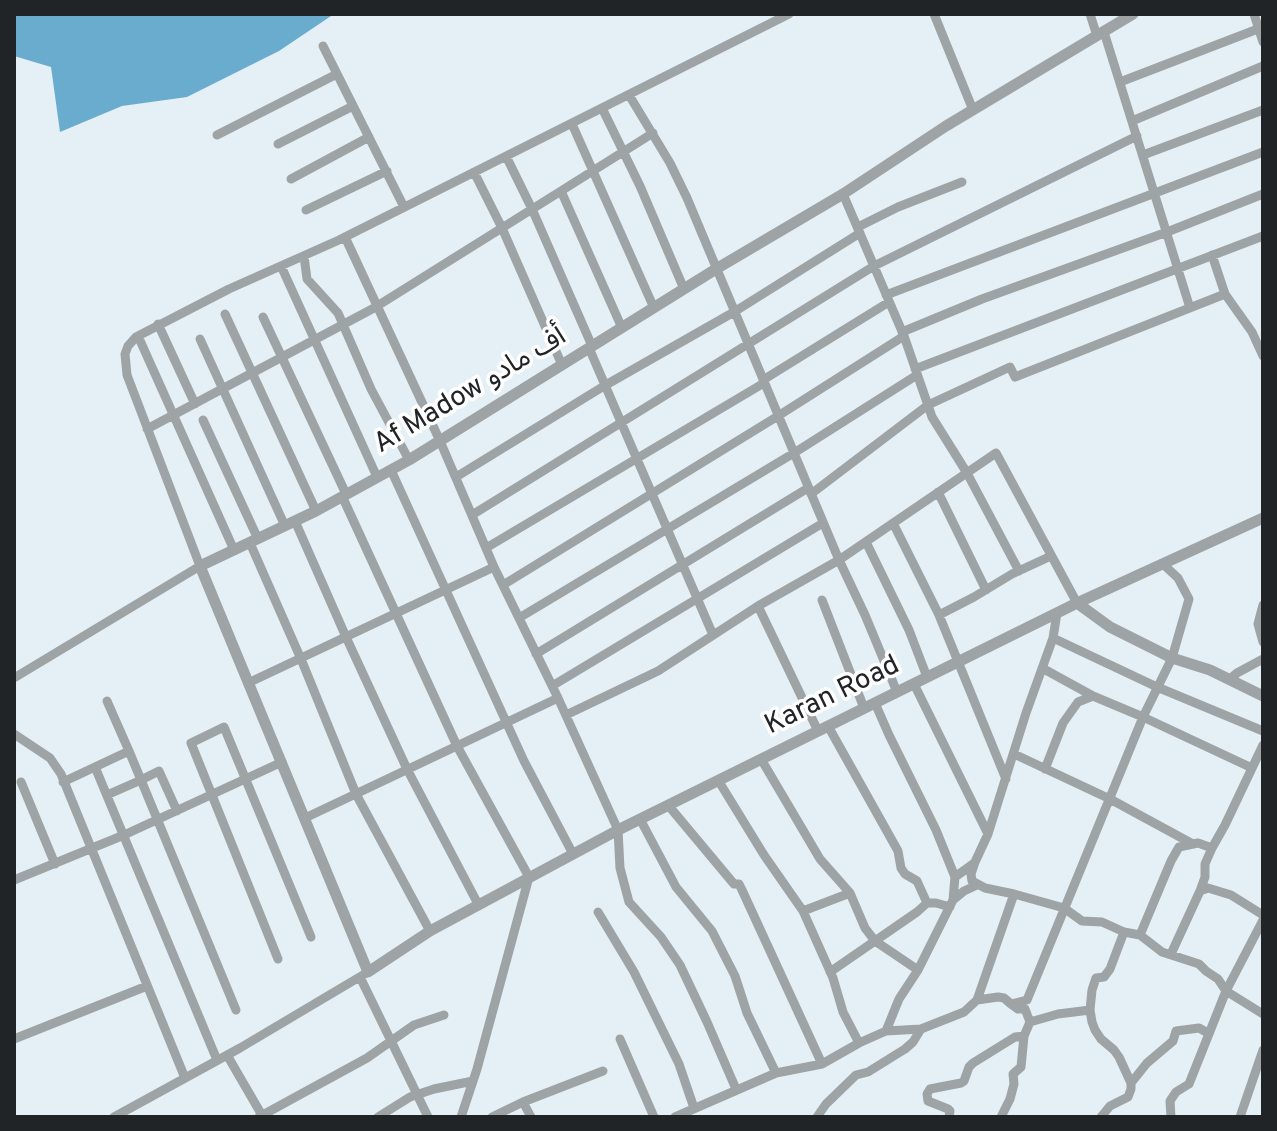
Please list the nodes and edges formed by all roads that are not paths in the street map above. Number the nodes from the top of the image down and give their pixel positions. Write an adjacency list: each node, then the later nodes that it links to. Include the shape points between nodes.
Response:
1 (789, 14): 13 (street)
2 (934, 14): 16 (street)
3 (1090, 14): 7 (street)
4 (1133, 14): 7 (street, Af Madow أف مادو)
5 (1254, 14): 6 (street)
6 (1261, 28): 8 (street); 12 (street)
7 (1101, 34): 12 (street); 16 (street, Af Madow أف مادو)
8 (1263, 42)
9 (323, 46): 11 (street)
10 (1263, 66): 18 (street)
11 (337, 74): 14 (street); 21 (street)
12 (1120, 82): 18 (street)
13 (629, 95): 15 (street); 20 (street)
14 (353, 106): 23 (street); 24 (street)
15 (602, 108): 19 (street); 25 (street)
16 (973, 110): 36 (street, Af Madow أف مادو)
17 (1263, 110): 27 (street)
18 (1132, 121): 22 (street)
19 (572, 124): 28 (street); 30 (street)
20 (653, 133): 25 (street); 51 (street)
21 (217, 135)
22 (1137, 136): 27 (street); 49 (street)
23 (369, 137): 29 (street); 32 (street)
24 (278, 144)
25 (623, 152): 30 (street); 52 (street)
26 (1263, 152): 35 (street)
27 (1143, 155): 35 (street)
28 (506, 156): 31 (street); 39 (street)
29 (387, 171): 38 (street); 40 (street)
30 (593, 171): 34 (street); 56 (street)
31 (474, 172): 38 (street); 41 (street)
32 (291, 179)
33 (962, 182): 42 (street, via 898,207)
34 (561, 191): 39 (street); 63 (street)
35 (1155, 193): 43 (street); 54 (street)
36 (843, 194): 42 (street); 51 (street, Af Madow أف مادو)
37 (1263, 194): 43 (street)
38 (404, 207): 45 (street)
39 (532, 209): 41 (street); 69 (street)
40 (306, 210)
41 (502, 228): 55 (street); 72 (street)
42 (859, 230): 49 (street); 58 (street)
43 (1167, 232): 50 (street); 64 (street, via 982,299)
44 (1263, 236): 46 (street)
45 (345, 237): 47 (street); 55 (street)
46 (1212, 255): 50 (street); 53 (street)
47 (304, 256): 48 (street); 62 (street, via 307,279)
48 (281, 266): 61 (street); 67 (street)
49 (874, 266): 54 (street); 68 (street)
50 (1178, 268): 57 (street); 73 (street)
51 (716, 269): 52 (street, Af Madow أف مادو); 58 (street)
52 (684, 289): 56 (street, Af Madow أف مادو)
53 (1225, 294): 57 (street); 70 (street)
54 (888, 298): 64 (street); 75 (street)
55 (377, 306): 62 (street); 85 (street)
56 (654, 308): 63 (street, Af Madow أف مادو)
57 (1190, 308): 79 (street, via 1015,377 1010,367)
58 (734, 312): 68 (street); 76 (street)
59 (225, 314): 74 (street)
60 (263, 317): 71 (street)
61 (158, 324): 65 (street); 78 (street)
62 (344, 324): 67 (street); 88 (street)
63 (622, 328): 69 (street, Af Madow أف مادو)
64 (903, 334): 73 (street); 81 (street)
65 (138, 336): 80 (street); 84 (street, via 128,346 125,365)
66 (200, 339): 77 (street)
67 (314, 340): 71 (street); 91 (street)
68 (748, 344): 75 (street); 83 (street)
69 (591, 347): 72 (street, Af Madow أف مادو); 76 (street)
70 (1263, 356)
71 (283, 357): 74 (street); 96 (street)
72 (562, 365): 85 (street, Af Madow أف مادو)
73 (916, 372): 79 (street); 86 (street)
74 (253, 374): 77 (street); 97 (street)
75 (764, 382): 81 (street); 87 (street)
76 (605, 385): 83 (street); 92 (street)
77 (223, 389): 78 (street); 100 (street)
78 (195, 404): 80 (street)
79 (928, 405): 90 (street); 93 (street)
80 (173, 415): 84 (street); 107 (street)
81 (778, 416): 86 (street); 95 (street)
82 (203, 420): 104 (street)
83 (621, 423): 87 (street); 98 (street)
84 (147, 429): 112 (street)
85 (440, 441): 88 (street, Af Madow أف مادو); 92 (street)
86 (794, 453): 93 (street); 103 (street)
87 (637, 458): 95 (street); 106 (street)
88 (409, 460): 89 (street, Af Madow أف مادو)
89 (391, 470): 91 (street, Af Madow أف مادو); 116 (street)
90 (967, 473): 94 (street); 108 (street, via 996,453); 114 (street)
91 (377, 477): 96 (street, Af Madow أف مادو)
92 (456, 477): 98 (street)
93 (810, 491): 101 (street); 110 (street)
94 (938, 492): 102 (street); 117 (street)
95 (652, 494): 103 (street); 115 (street)
96 (344, 495): 97 (street, Af Madow أف مادو); 124 (street)
97 (316, 511): 100 (street, Af Madow أف مادو)
98 (472, 515): 106 (street)
99 (1263, 518): 111 (street, Karan Road)
100 (290, 523): 104 (street, Af Madow أف مادو); 128 (street)
101 (823, 523): 109 (street); 118 (street)
102 (893, 523): 105 (street); 125 (street)
103 (667, 529): 110 (street); 126 (street)
104 (254, 541): 107 (street, Af Madow أف مادو); 133 (street)
105 (866, 542): 109 (street); 137 (street)
106 (486, 548): 113 (street)
107 (234, 550): 112 (street, Af Madow أف مادو)
108 (1051, 556): 114 (street); 120 (street)
109 (839, 560): 122 (street); 144 (street)
110 (683, 564): 118 (street); 131 (street)
111 (1164, 565): 120 (street, Karan Road); 132 (street, via 1189,599)
112 (200, 566): 138 (street); 140 (street)
113 (494, 567): 115 (street); 116 (street)
114 (1019, 571): 117 (street)
115 (503, 585): 126 (street)
116 (446, 590): 124 (street); 152 (street)
117 (986, 590): 125 (street)
118 (697, 599): 127 (street); 142 (street)
119 (822, 600): 149 (street)
120 (1077, 603): 123 (street, Karan Road); 132 (street, via 1110,627)
121 (1263, 605): 130 (street, via 1258,624)
122 (758, 606): 127 (street); 153 (street)
123 (1057, 613): 129 (street); 135 (street, Karan Road)
124 (396, 614): 128 (street); 157 (street)
125 (939, 615): 135 (street)
126 (519, 618): 131 (street)
127 (713, 635): 150 (street, via 658,671)
128 (346, 637): 133 (street); 164 (street)
129 (1053, 638): 136 (street); 143 (street)
130 (1263, 642)
131 (536, 654): 142 (street)
132 (1172, 658): 139 (street); 143 (street)
133 (301, 659): 140 (street); 172 (street)
134 (1263, 659): 139 (street)
135 (959, 662): 137 (street, Karan Road); 167 (street)
136 (1042, 668): 145 (street); 159 (street)
137 (927, 677): 141 (street, Karan Road)
138 (14, 678)
139 (1230, 679): 146 (street)
140 (248, 683): 161 (street)
141 (914, 684): 144 (street, Karan Road); 182 (street)
142 (552, 686): 147 (street)
143 (1157, 687): 151 (street); 154 (street)
144 (897, 692): 149 (street, Karan Road)
145 (1093, 696): 151 (street); 165 (street, via 1078,702 1063,723)
146 (1263, 696)
147 (558, 698): 150 (street); 152 (street)
148 (107, 701): 158 (street)
149 (869, 706): 153 (street, Karan Road); 191 (street, via 889,735)
150 (566, 715): 181 (street)
151 (1143, 717): 163 (street); 175 (street)
152 (508, 722): 157 (street); 187 (street)
153 (823, 728): 160 (street, Karan Road); 197 (street, via 898,851 901,868 917,881)
154 (1263, 731)
155 (14, 734): 171 (street, via 50,758)
156 (1263, 745): 163 (street)
157 (457, 746): 164 (street); 190 (street)
158 (129, 751): 162 (street); 168 (street)
159 (1014, 754): 165 (street); 167 (street)
160 (761, 759): 169 (street, Karan Road); 195 (street, via 820,859)
161 (282, 762): 166 (street); 178 (street)
162 (95, 767): 171 (street); 173 (street)
163 (1252, 768): 185 (street)
164 (407, 769): 172 (street); 198 (street)
165 (1045, 769): 175 (street)
166 (245, 779): 174 (street); 174 (street, via 224,727 191,743); 207 (street)
167 (1006, 779): 182 (street)
168 (141, 780): 173 (street); 177 (street, via 159,771); 179 (street)
169 (718, 780): 176 (street, Karan Road); 201 (street)
170 (21, 782): 189 (street)
171 (63, 782): 186 (street)
172 (356, 794): 178 (street); 204 (street)
173 (107, 795): 183 (street)
174 (211, 795): 177 (street); 210 (street)
175 (1110, 799): 184 (street); 200 (street)
176 (668, 805): 180 (street, Karan Road); 234 (street, via 739,884)
177 (177, 811): 179 (street)
178 (305, 818): 213 (street)
179 (158, 819): 183 (street); 218 (street)
180 (640, 819): 181 (street, Karan Road); 236 (street, via 676,887 712,931)
181 (618, 830): 187 (street, Karan Road); 240 (street, via 629,902 680,965)
182 (988, 834): 188 (street)
183 (124, 835): 186 (street); 233 (street)
184 (1191, 843): 185 (street); 206 (street, via 1179,847 1171,861)
185 (1212, 848): 194 (street)
186 (91, 849): 189 (street); 214 (street)
187 (573, 854): 190 (street, Karan Road)
188 (975, 862): 191 (street); 193 (street, via 971,874)
189 (55, 864): 192 (street)
190 (529, 877): 198 (street, Karan Road); 238 (street)
191 (955, 877): 199 (street)
192 (14, 880)
193 (977, 885): 196 (street); 199 (street)
194 (1200, 891): 203 (street, via 1231,895); 209 (street)
195 (850, 893): 201 (street); 208 (street)
196 (1014, 894): 200 (street); 216 (street)
197 (927, 903): 199 (street); 208 (street)
198 (478, 904): 204 (street, Karan Road)
199 (951, 904): 211 (street)
200 (1064, 908): 205 (street, via 1082,921 1102,922); 217 (street, via 1027,1000)
201 (803, 911): 212 (street)
202 (598, 912): 243 (street, via 679,1064)
203 (1262, 913): 215 (street)
204 (430, 931): 213 (street, Karan Road)
205 (1124, 932): 206 (street); 219 (street, via 1110,969 1096,978)
206 (1140, 935): 209 (street)
207 (311, 937)
208 (875, 941): 211 (street); 212 (street)
209 (1171, 954): 215 (street, via 1199,964)
210 (278, 959)
211 (918, 970): 224 (street)
212 (830, 972): 230 (street)
213 (364, 974): 229 (street); 232 (street)
214 (147, 986): 227 (street); 237 (street)
215 (1226, 991): 220 (street); 225 (street)
216 (977, 1000): 217 (street, via 998,997); 223 (street, via 964,1012)
217 (1011, 1004): 222 (street, via 1025,1009)
218 (236, 1010)
219 (1090, 1010): 222 (street); 239 (street, via 1095,1030 1114,1050)
220 (1263, 1014)
221 (444, 1015): 229 (street, via 414,1025)
222 (1030, 1022): 226 (street)
223 (921, 1029): 224 (street); 253 (street, via 905,1049 856,1075)
224 (886, 1031): 230 (street)
225 (1208, 1033): 239 (street, via 1199,1028 1176,1031 1173,1041); 257 (street, via 1189,1084 1170,1101)
226 (1024, 1036): 254 (street, via 973,1063 961,1083 930,1089 928,1101 948,1109); 255 (street, via 1021,1067 1013,1074)
227 (14, 1039)
228 (620, 1039): 251 (street)
229 (392, 1041): 241 (street); 244 (street)
230 (859, 1043): 234 (street)
231 (1263, 1050): 258 (street)
232 (227, 1055): 233 (street); 244 (street)
233 (217, 1060): 237 (street)
234 (822, 1064): 236 (street)
235 (603, 1071): 242 (street)
236 (776, 1073): 240 (street)
237 (185, 1078): 245 (street)
238 (473, 1081): 241 (street); 248 (street)
239 (1131, 1083): 256 (street, via 1128,1097)
240 (736, 1089): 243 (street)
241 (418, 1094): 246 (street); 247 (street)
242 (523, 1102): 249 (street); 250 (street)
243 (690, 1112): 252 (street)
244 (261, 1116)
245 (114, 1117)
246 (378, 1117)
247 (428, 1117)
248 (461, 1117)
249 (492, 1117)
250 (531, 1117)
251 (654, 1117)
252 (675, 1117)
253 (817, 1117)
254 (949, 1117)
255 (1001, 1117)
256 (1101, 1117)
257 (1171, 1117)
258 (1240, 1117)

